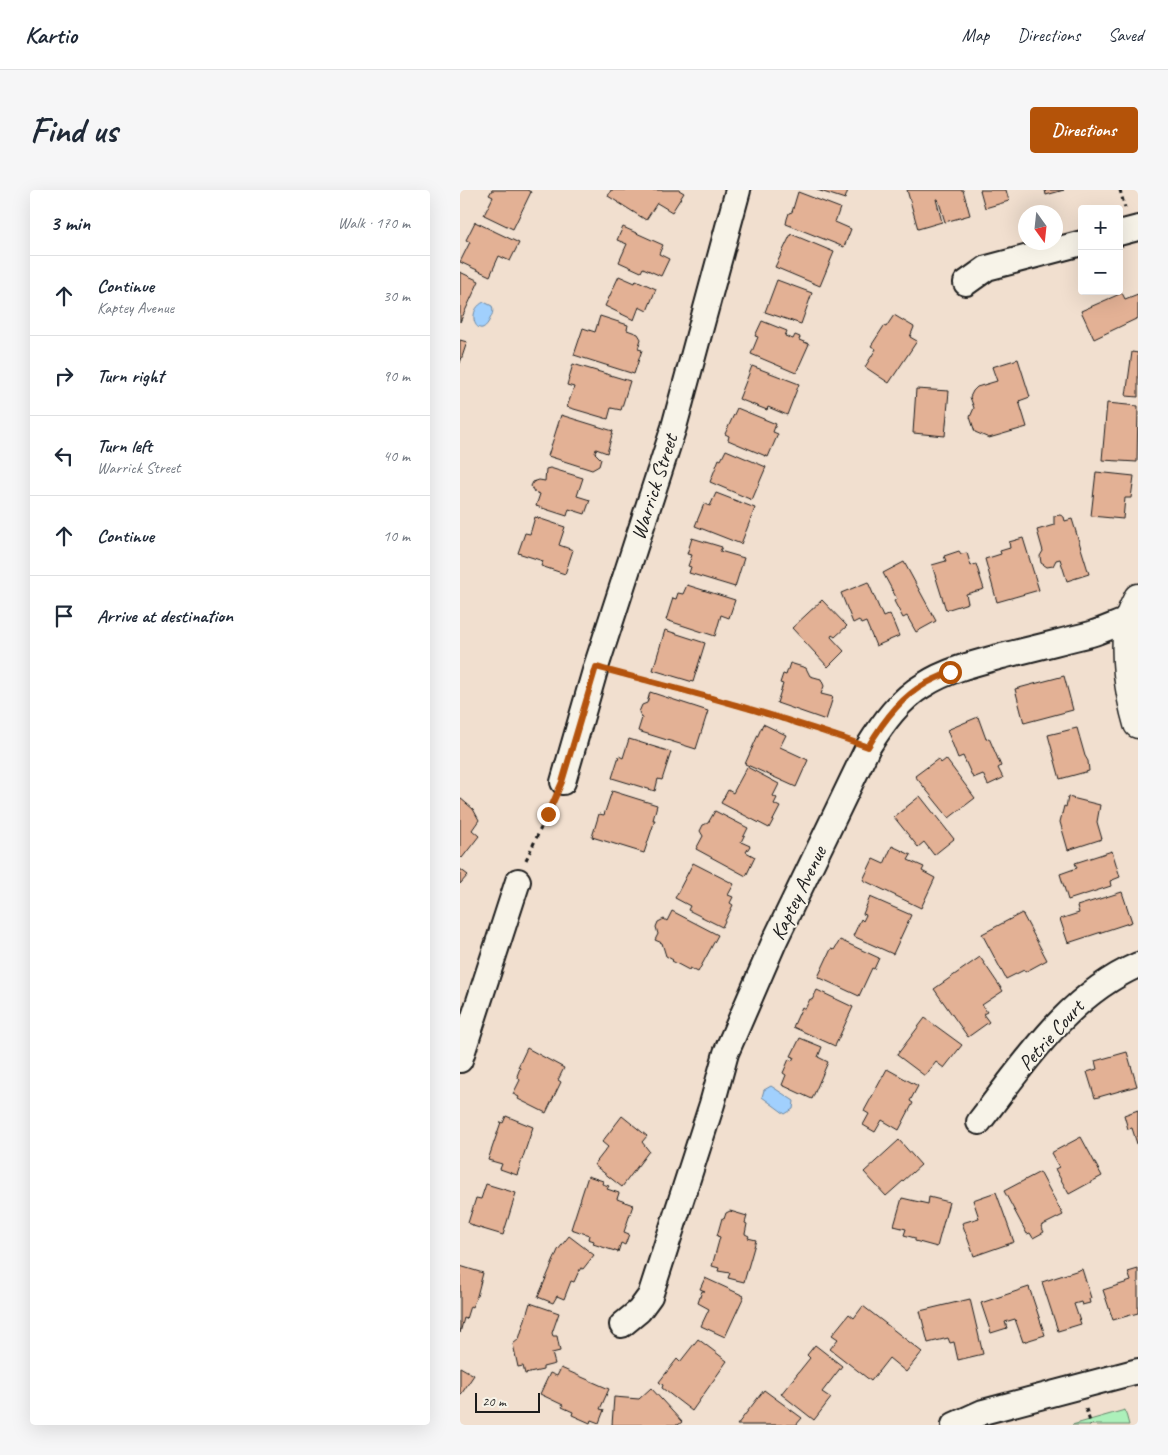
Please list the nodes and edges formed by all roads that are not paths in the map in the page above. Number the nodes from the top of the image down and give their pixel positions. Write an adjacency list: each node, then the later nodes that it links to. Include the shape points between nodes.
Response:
1 (738, 190): 8 (street, Warrick Street, via 674,427)
2 (1138, 228): 3 (street)
3 (1123, 232)
4 (1078, 244): 5 (street, via 987,268)
5 (966, 283)
6 (1135, 612): 7 (street, via 1128,677); 13 (street, Kaptey Avenue, via 1094,633 983,662 924,684 896,709 878,731 771,949 726,1053 650,1296 639,1311)
7 (1138, 724)
8 (562, 782)
9 (518, 881): 11 (street)
10 (1138, 965): 12 (street, Petrie Court, via 1094,990 1074,1006 1044,1038)
11 (460, 1060)
12 (979, 1122)
13 (622, 1325)
14 (1138, 1371): 15 (street, via 983,1412)
15 (954, 1425)

